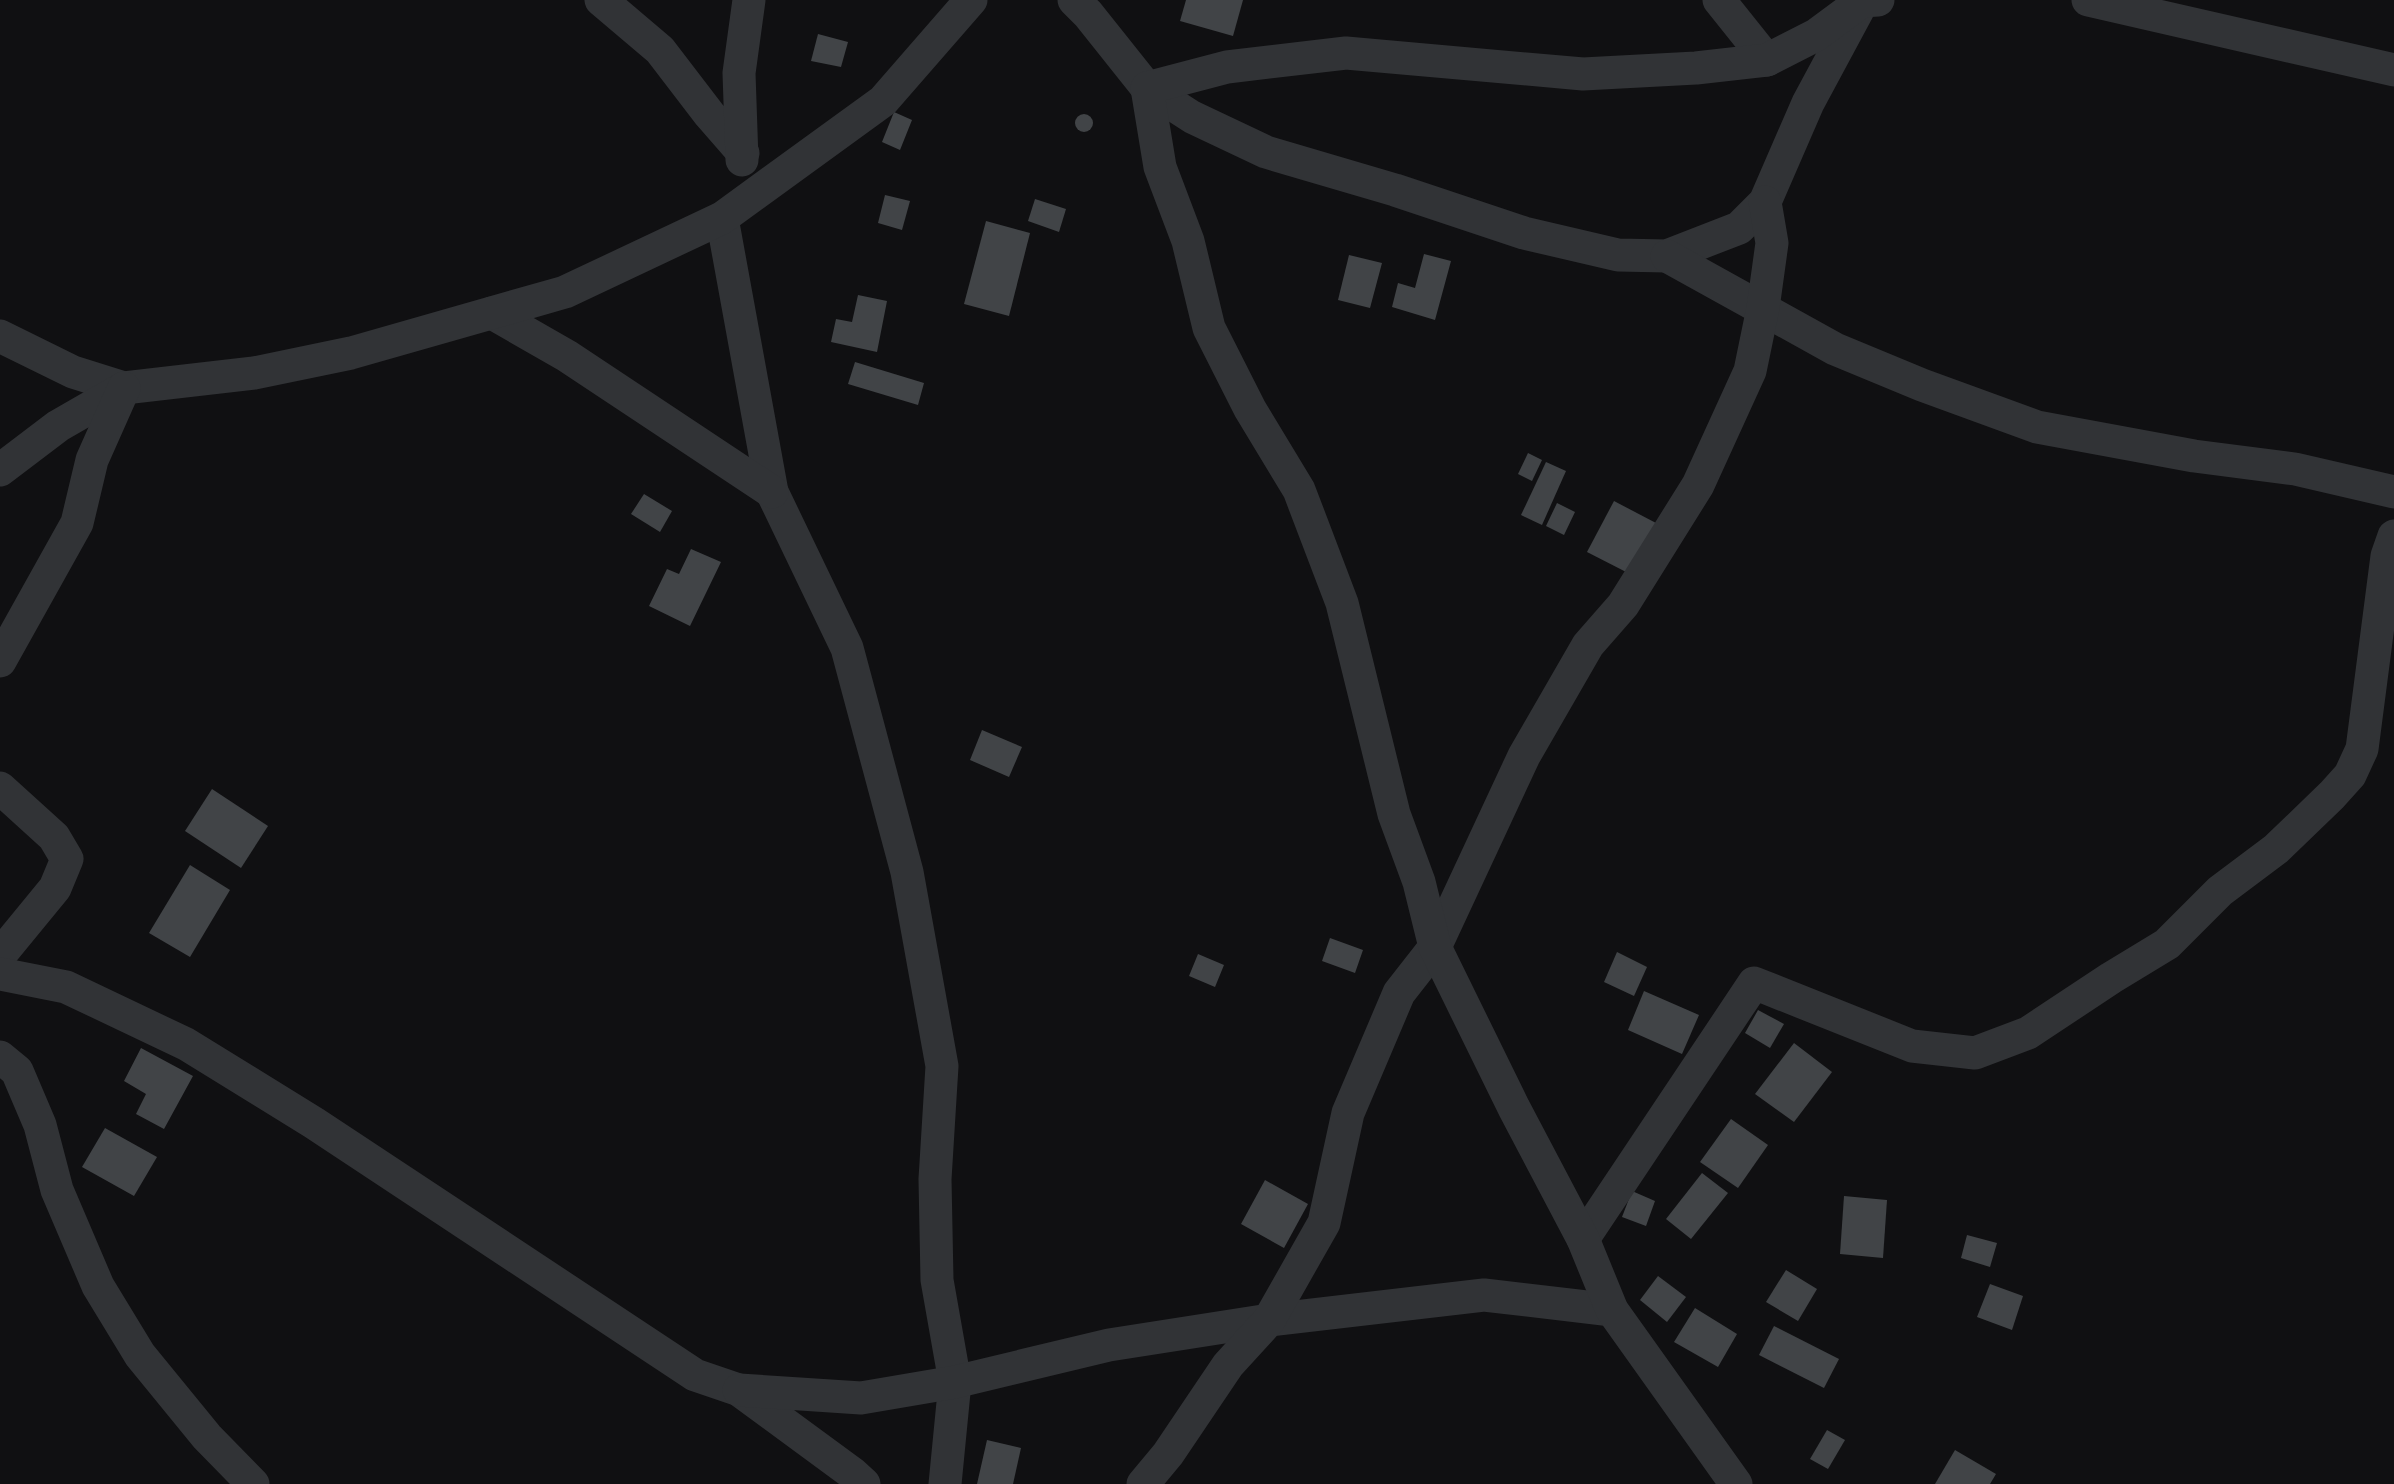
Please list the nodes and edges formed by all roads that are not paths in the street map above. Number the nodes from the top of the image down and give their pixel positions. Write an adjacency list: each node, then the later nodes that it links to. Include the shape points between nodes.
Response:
1 (601, 0): 11 (street, via 660,50)
2 (749, 0): 11 (street, via 739,73)
3 (971, 0): 13 (street, via 883,100)
4 (1074, 0): 10 (street)
5 (1719, 0): 8 (street)
6 (1866, 0): 8 (street, via 1816,35); 12 (street, via 1808,103)
7 (2088, 0): 9 (street)
8 (1767, 60): 10 (street, via 1583,74 1346,53 1227,67)
9 (2394, 70)
10 (1147, 88): 14 (street, via 1192,117 1266,152 1524,233 1618,255); 25 (street, via 1160,167 1188,241 1209,328 1250,409 1299,490 1342,603 1394,814 1419,882)
11 (743, 153): 13 (street)
12 (1765, 202): 14 (street, via 1739,228); 15 (street, via 1772,243)
13 (731, 211): 16 (street, via 565,292); 20 (street)
14 (1667, 256): 15 (street)
15 (1763, 308): 21 (street, via 1835,349 1922,386 2037,427 2194,456 2295,469); 25 (street, via 1750,371 1698,485 1623,605 1588,645 1524,756)
16 (492, 313): 18 (street, via 340,355 254,373); 20 (street, via 567,356)
17 (0, 336): 18 (street, via 73,372)
18 (124, 388): 19 (street, via 58,426); 23 (street, via 92,460 77,523)
19 (0, 470)
20 (772, 492): 32 (street, via 847,648 907,872 942,1065 935,1179 937,1280)
21 (2394, 492)
22 (2394, 536): 29 (street, via 2387,556 2362,749 2350,775 2276,849 2220,891 2167,944 2028,1033 1975,1053 1912,1047 1754,983)
23 (0, 661)
24 (0, 788): 26 (street, via 54,837 67,859 55,888)
25 (1435, 946): 29 (street); 31 (street, via 1398,993 1348,1113 1324,1223)
26 (0, 955)
27 (0, 974): 33 (street, via 66,987 186,1044 324,1130 695,1375)
28 (0, 1057): 35 (street, via 16,1071 40,1125 57,1190 98,1286 140,1354 207,1437)
29 (1583, 1239): 30 (street)
30 (1612, 1310): 31 (street, via 1484,1295); 34 (street)
31 (1269, 1320): 32 (street, via 1109,1345); 38 (street, via 1228,1365)
32 (955, 1382): 33 (street, via 861,1398); 37 (street)
33 (739, 1390): 36 (street)
34 (1711, 1449): 39 (street); 40 (street)
35 (253, 1484)
36 (864, 1484)
37 (945, 1484)
38 (1143, 1484)
39 (1703, 1484)
40 (1736, 1484)

